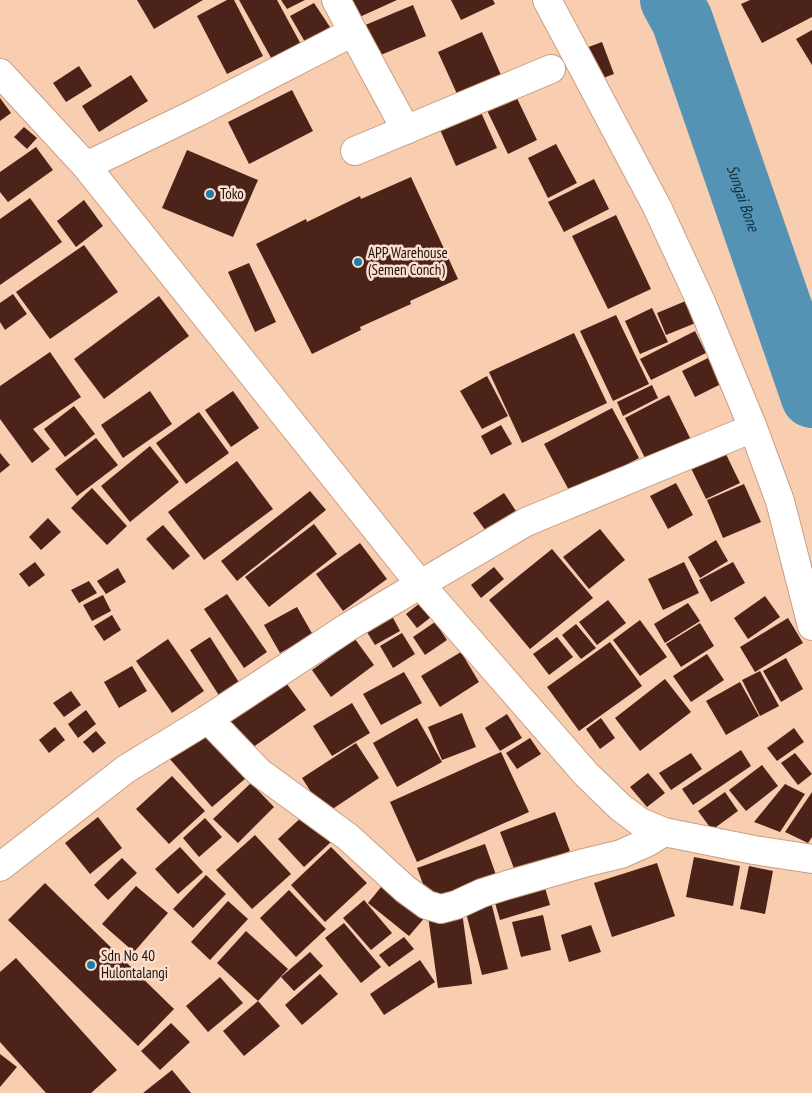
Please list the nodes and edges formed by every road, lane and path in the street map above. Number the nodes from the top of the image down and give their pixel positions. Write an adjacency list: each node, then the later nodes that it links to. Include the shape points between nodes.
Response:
1 (336, 0): 3 (street)
2 (547, 0): 9 (street, via 657,207 701,302)
3 (353, 32): 6 (street); 8 (street)
4 (551, 69): 6 (street)
5 (0, 73): 8 (street)
6 (406, 130): 7 (street)
7 (355, 151)
8 (86, 166): 10 (street)
9 (753, 428): 10 (street, via 526,522); 11 (street, via 780,501)
10 (420, 584): 12 (street); 13 (street, via 586,774 640,822)
11 (812, 626)
12 (208, 719): 13 (street, via 259,772 348,837 426,905 441,909 507,885 621,854); 15 (street, via 126,769)
13 (664, 832): 14 (street)
14 (812, 859)
15 (0, 867)

